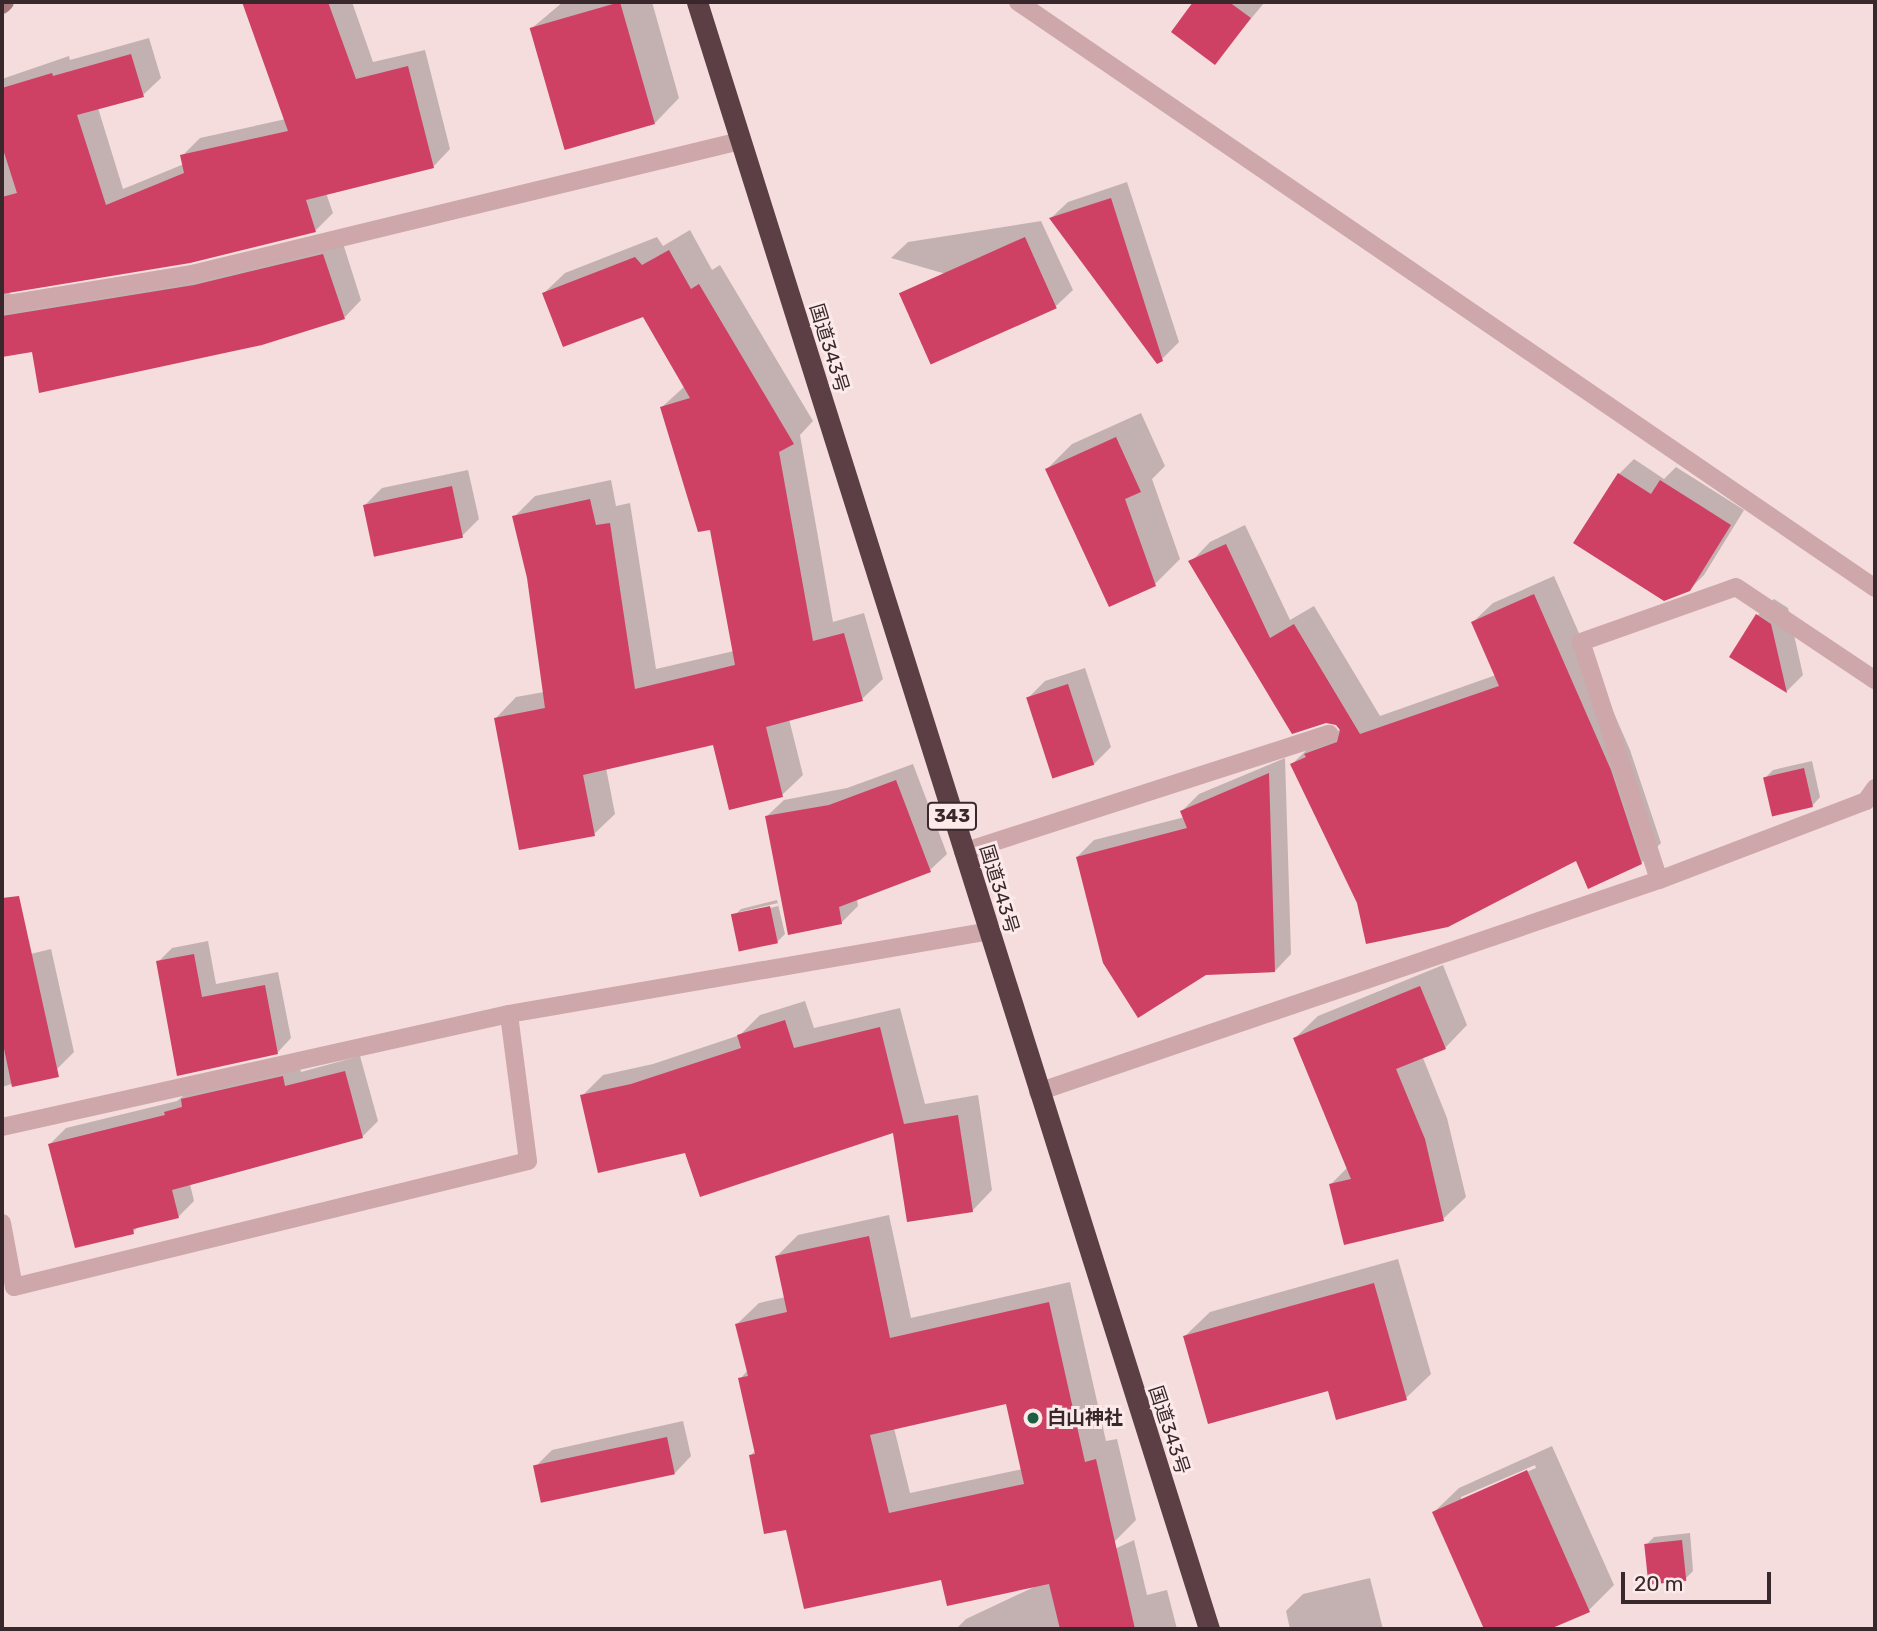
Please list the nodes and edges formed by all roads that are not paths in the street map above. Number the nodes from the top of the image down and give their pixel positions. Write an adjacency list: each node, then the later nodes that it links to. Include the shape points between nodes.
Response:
1 (697, 2): 3 (highway, 国道343号 / 343)
2 (1018, 2): 5 (street)
3 (740, 141): 4 (street, via 192,274); 9 (highway, 国道343号 / 343)
4 (2, 305)
5 (1875, 588)
6 (1875, 680): 10 (street, via 1736,587 1581,642)
7 (1329, 734): 9 (street)
8 (1875, 789): 10 (street, via 1866,801)
9 (963, 852): 11 (highway, 国道343号 / 343)
10 (1659, 880): 13 (street)
11 (988, 931): 12 (street); 13 (highway, 国道343号 / 343)
12 (509, 1014): 14 (street); 15 (street, via 528,1161 14,1287)
13 (1038, 1093): 16 (highway, 国道343号 / 343)
14 (2, 1127)
15 (2, 1223)
16 (1209, 1629)

